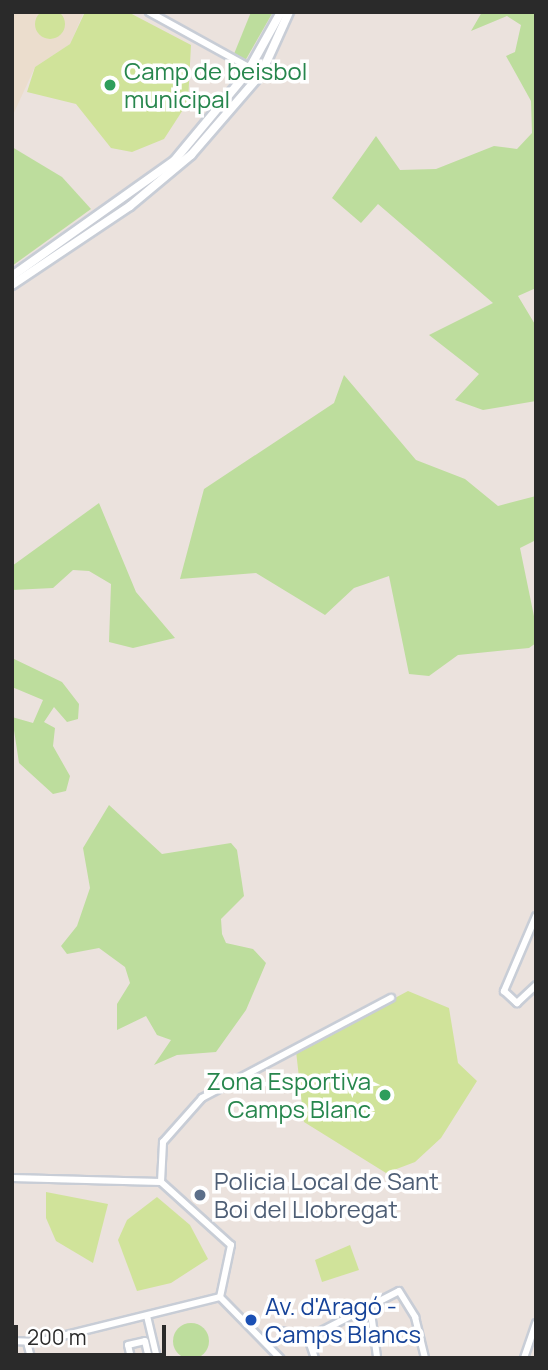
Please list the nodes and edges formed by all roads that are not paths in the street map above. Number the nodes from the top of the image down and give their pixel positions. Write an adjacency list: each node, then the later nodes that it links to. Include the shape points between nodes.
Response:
1 (149, 12): 4 (street)
2 (281, 12): 4 (street)
3 (289, 12): 4 (street)
4 (252, 69): 5 (street, via 174,161)
5 (37, 261): 6 (street); 7 (street)
6 (12, 276)
7 (12, 285)
8 (536, 916): 9 (street, via 504,987 513,1003)
9 (536, 985)
10 (391, 998): 12 (street, via 202,1098 163,1142)
11 (12, 1178): 12 (street)
12 (160, 1182): 13 (street, via 231,1245)
13 (220, 1297): 15 (street); 26 (street)
14 (370, 1305): 18 (street); 21 (street); 28 (street, via 399,1291 415,1317)
15 (147, 1316): 20 (street); 25 (street)
16 (536, 1323): 29 (street)
17 (281, 1331): 18 (street)
18 (308, 1338): 27 (street)
19 (12, 1341): 20 (street)
20 (27, 1342): 22 (street)
21 (377, 1357)
22 (31, 1358)
23 (131, 1358): 24 (street, via 128,1345 145,1341)
24 (149, 1358)
25 (157, 1358)
26 (280, 1358)
27 (315, 1358)
28 (425, 1358)
29 (524, 1358)

